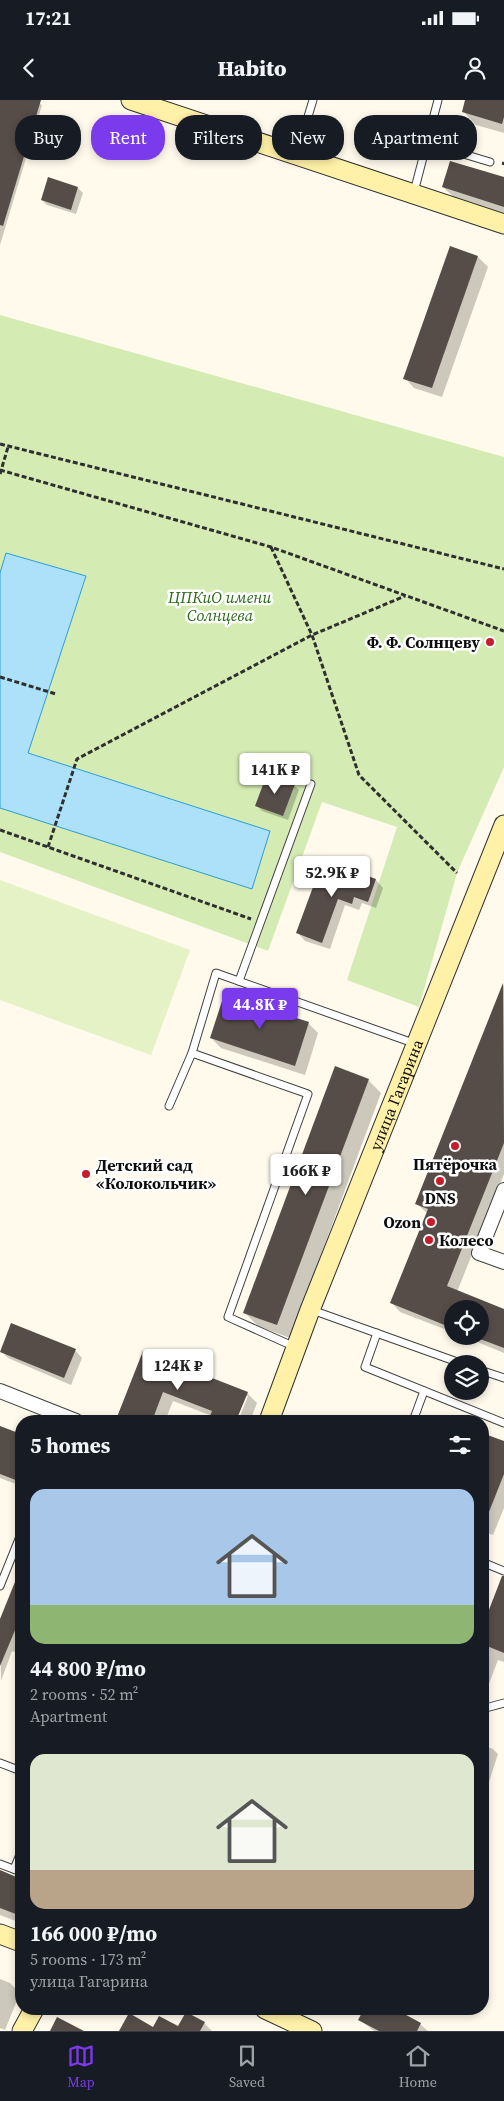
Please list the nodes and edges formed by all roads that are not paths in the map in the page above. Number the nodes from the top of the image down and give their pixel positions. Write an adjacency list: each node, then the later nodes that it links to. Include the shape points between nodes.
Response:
1 (131, 100): 4 (main road)
2 (313, 100): 5 (lane)
3 (438, 100): 6 (lane)
4 (162, 105): 7 (main road)
5 (308, 115)
6 (434, 115)
7 (272, 147)
8 (477, 158): 11 (lane)
9 (308, 160): 12 (main road)
10 (422, 160): 12 (lane)
11 (490, 162)
12 (413, 195): 13 (main road)
13 (504, 224)
14 (311, 784): 16 (lane)
15 (504, 825): 17 (main road, улица Гагарина)
16 (239, 981): 17 (lane); 18 (lane, via 216,973)
17 (417, 1044): 22 (main road, улица Гагарина)
18 (192, 1053): 19 (lane); 24 (lane, via 308,1094 228,1317)
19 (169, 1106)
20 (504, 1190): 21 (street, via 479,1253)
21 (504, 1262)
22 (310, 1310): 23 (lane); 24 (main road, улица Гагарина)
23 (377, 1333): 25 (lane); 29 (lane, via 365,1367)
24 (296, 1347): 31 (main road, улица Гагарина)
25 (444, 1357)
26 (489, 1373): 27 (lane)
27 (504, 1378)
28 (0, 1391): 30 (street)
29 (424, 1391): 32 (lane); 33 (lane)
30 (59, 1415)
31 (271, 1415)
32 (415, 1415)
33 (484, 1415)
34 (489, 1417): 35 (lane)
35 (504, 1423)
36 (15, 1549): 39 (lane)
37 (489, 1565): 38 (lane)
38 (504, 1571)
39 (0, 1586)
40 (504, 1703): 41 (lane)
41 (489, 1707)
42 (0, 1763): 43 (lane)
43 (15, 1769)
44 (0, 1864): 45 (lane)
45 (15, 1870)
46 (0, 1934): 47 (main road)
47 (15, 1940)
48 (31, 2015): 50 (main road)
49 (278, 2015): 51 (main road)
50 (22, 2031)
51 (312, 2031)

